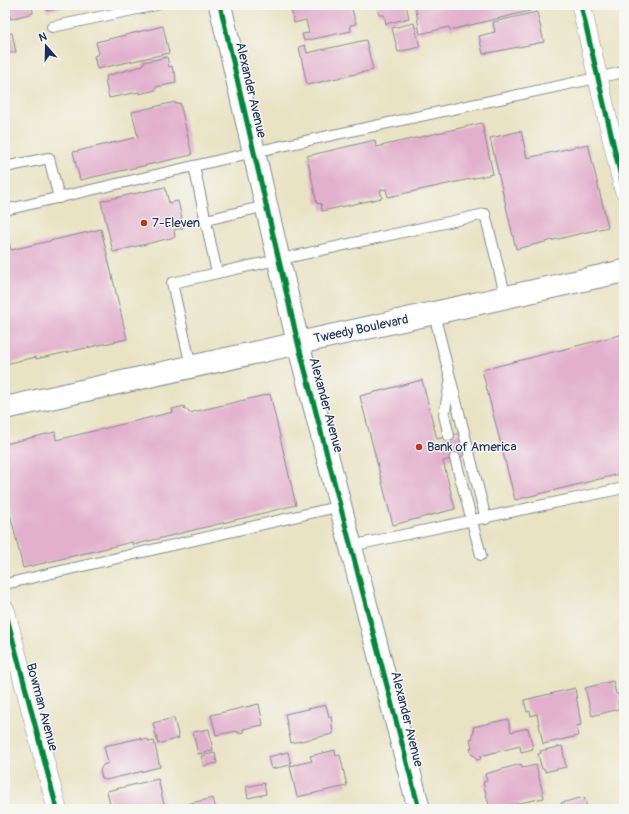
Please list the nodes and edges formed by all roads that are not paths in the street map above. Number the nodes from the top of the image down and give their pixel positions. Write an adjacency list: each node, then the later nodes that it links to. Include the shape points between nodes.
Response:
1 (156, 5): 4 (lane)
2 (220, 5): 7 (street, Alexander Avenue)
3 (582, 5): 6 (street)
4 (52, 27)
5 (624, 72): 6 (lane)
6 (598, 78): 7 (lane); 10 (street)
7 (254, 152): 8 (lane); 12 (street, Alexander Avenue)
8 (194, 166): 11 (lane); 14 (lane)
9 (5, 167): 11 (lane, via 49,158)
10 (624, 190)
11 (59, 198): 13 (lane)
12 (266, 206): 14 (lane); 15 (street, Alexander Avenue)
13 (5, 210)
14 (206, 220): 17 (lane)
15 (279, 259): 17 (lane); 18 (lane, via 485,214); 20 (street, Alexander Avenue)
16 (624, 271): 18 (street, Tweedy Boulevard)
17 (217, 273): 21 (lane, via 172,283)
18 (506, 298): 19 (street, Tweedy Boulevard)
19 (434, 314): 20 (street, Tweedy Boulevard); 22 (lane)
20 (298, 343): 21 (street, Tweedy Boulevard); 27 (street, Alexander Avenue)
21 (191, 366): 23 (street, Tweedy Boulevard)
22 (450, 381): 24 (lane, via 444,415); 28 (lane)
23 (5, 408)
24 (449, 436)
25 (455, 458): 29 (lane)
26 (624, 488): 28 (lane)
27 (341, 506): 30 (street, Alexander Avenue); 32 (lane)
28 (486, 518): 29 (lane)
29 (472, 522): 30 (lane); 31 (lane)
30 (351, 546): 35 (street, Alexander Avenue)
31 (481, 555)
32 (5, 584)
33 (5, 610): 34 (street, Bowman Avenue)
34 (57, 809)
35 (419, 809)

